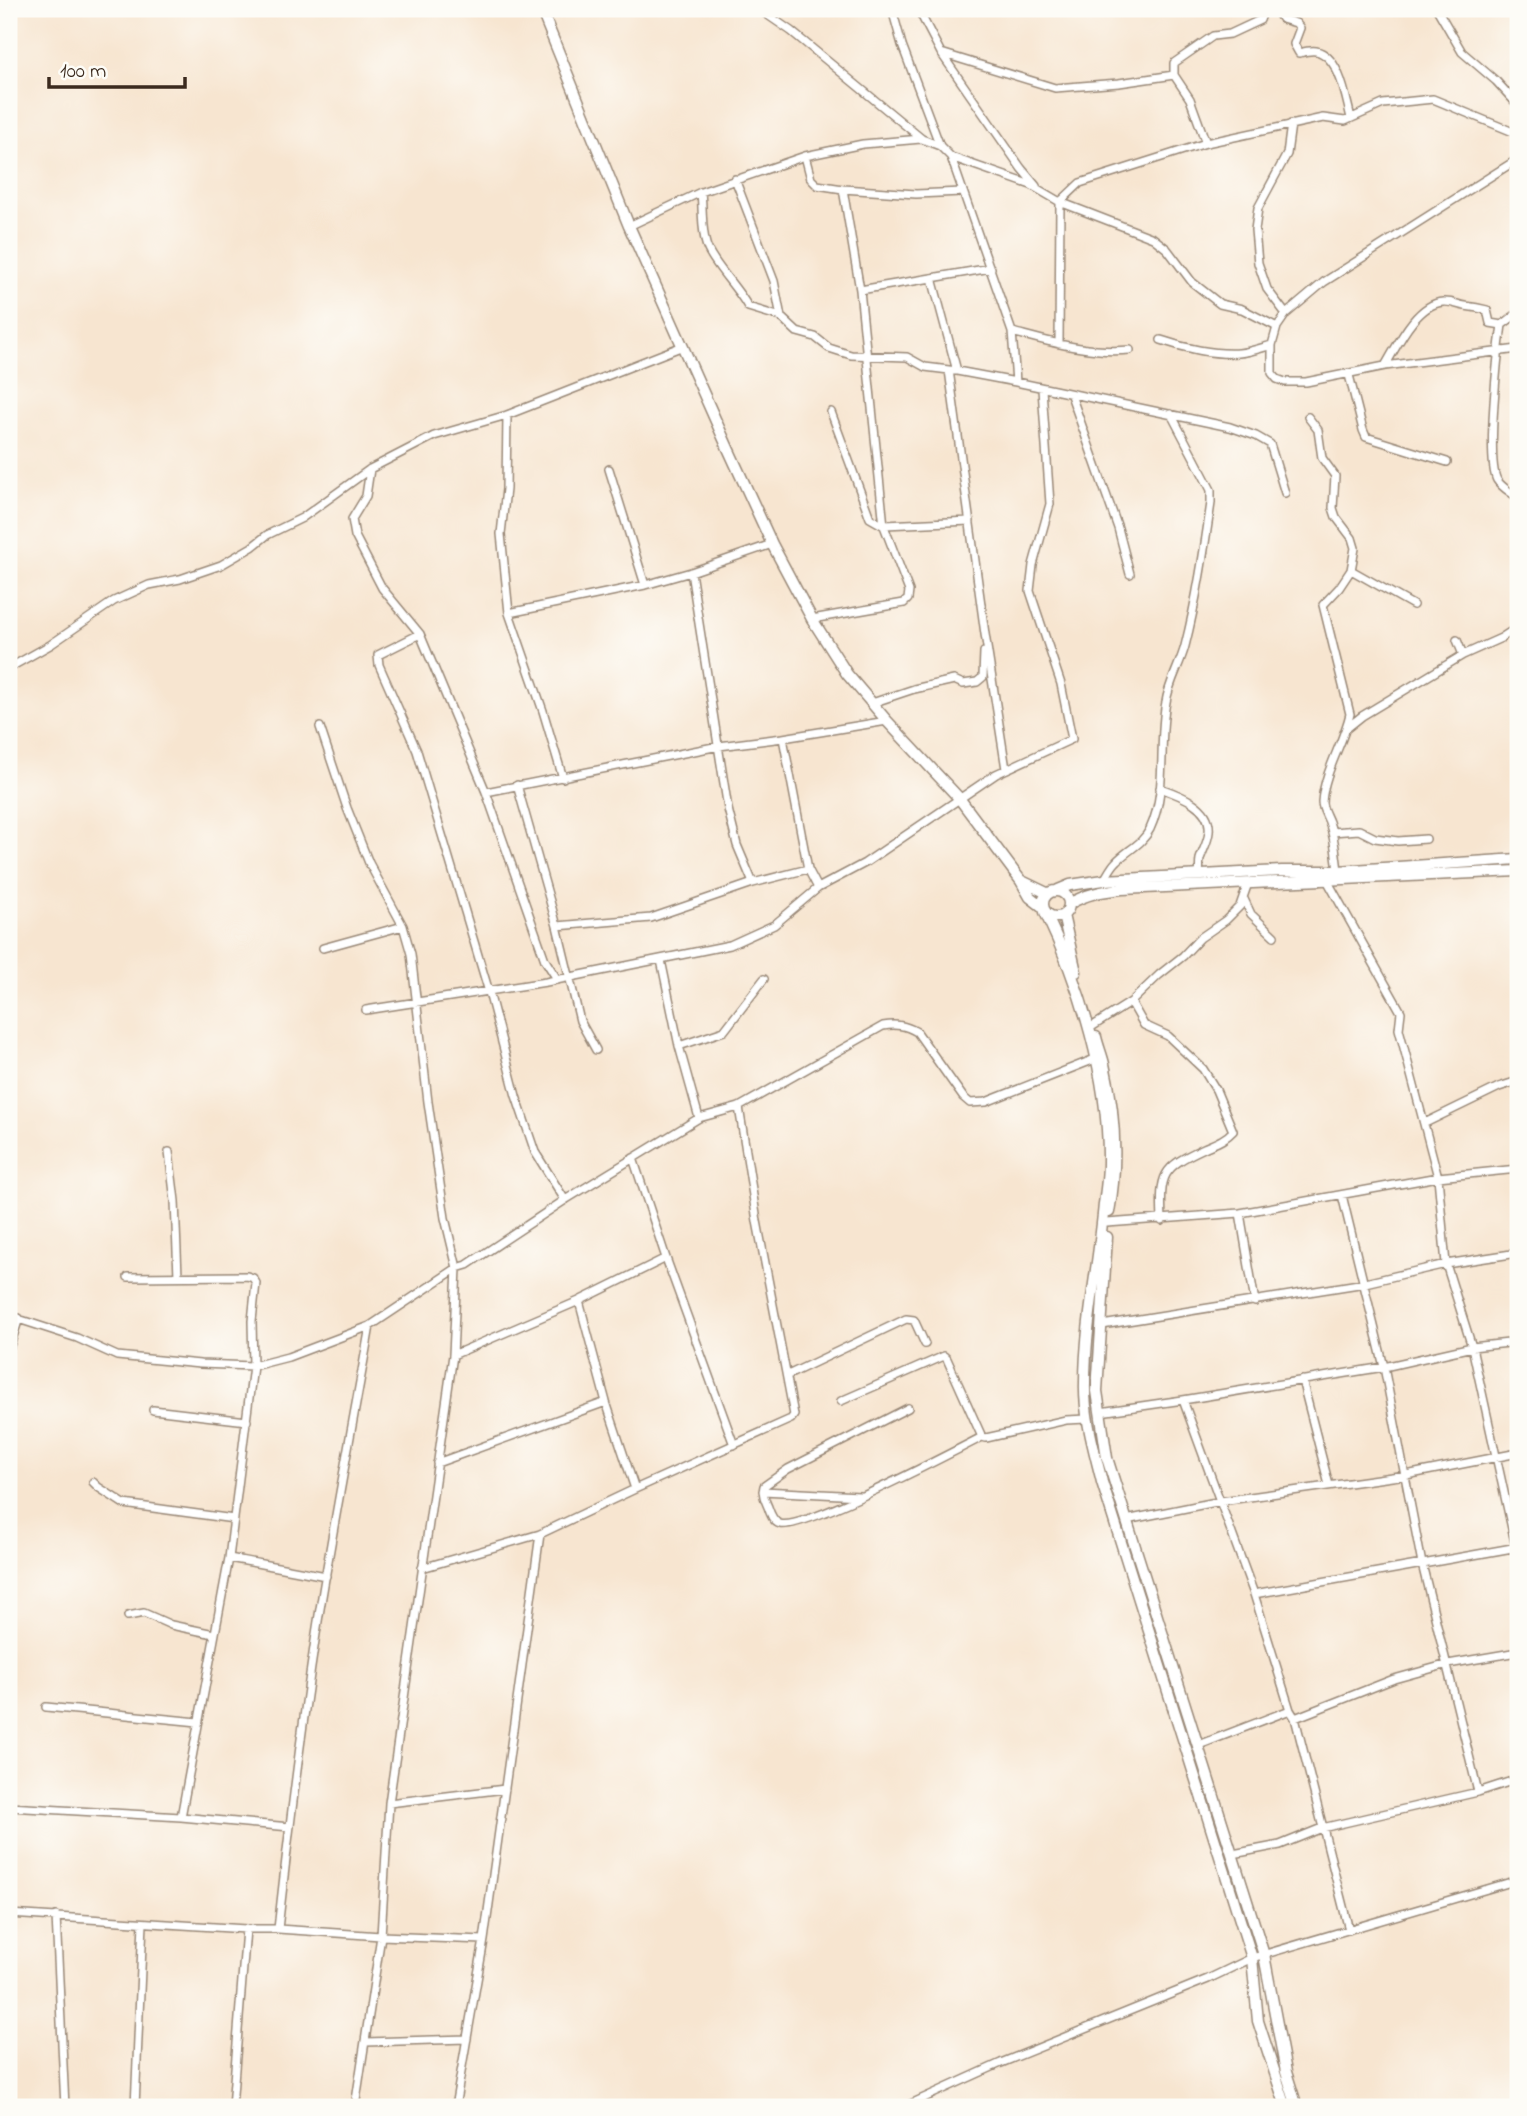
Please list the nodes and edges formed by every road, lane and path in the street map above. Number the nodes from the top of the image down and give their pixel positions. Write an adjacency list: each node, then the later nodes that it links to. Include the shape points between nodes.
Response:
1 (541, 9): 26 (street)
2 (759, 9): 14 (street)
3 (892, 9): 16 (street)
4 (918, 9): 8 (street)
5 (1264, 9): 9 (street, via 1260,20 1230,34 1213,36 1174,63)
6 (1275, 9): 11 (street, via 1282,19 1300,27 1294,44 1299,53 1316,51 1336,68)
7 (1437, 9): 10 (street, via 1462,52)
8 (942, 52): 9 (street, via 1055,88); 22 (street)
9 (1174, 75): 15 (street)
10 (1518, 105)
11 (1351, 118): 12 (street); 13 (street, via 1383,104 1433,99)
12 (1291, 124): 15 (street); 31 (street, via 1287,154 1258,208 1255,230 1258,263 1267,289)
13 (1518, 134)
14 (922, 139): 16 (street); 17 (street, via 863,144)
15 (1206, 143): 25 (street, via 1080,183)
16 (940, 146): 18 (street)
17 (805, 156): 20 (street); 21 (street, via 813,182)
18 (951, 157): 22 (street); 24 (street)
19 (1518, 159): 31 (street, via 1324,282)
20 (735, 179): 23 (street); 32 (street, via 774,281)
21 (843, 189): 24 (street); 29 (street)
22 (1040, 191): 25 (street)
23 (701, 192): 26 (street); 32 (street, via 708,250 748,307)
24 (962, 192): 27 (street)
25 (1060, 202): 34 (street, via 1153,238 1192,282 1220,304 1242,309); 37 (street)
26 (629, 226): 39 (street)
27 (991, 268): 28 (street); 35 (street)
28 (932, 278): 29 (street); 45 (street)
29 (860, 290): 43 (street)
30 (1518, 313): 33 (street)
31 (1286, 314): 34 (street)
32 (781, 317): 43 (street, via 797,332 815,337 829,348)
33 (1502, 326): 42 (street); 44 (street, via 1490,323 1487,310 1479,307 1435,304 1404,332)
34 (1276, 327): 38 (street)
35 (1012, 332): 37 (street); 47 (street)
36 (1161, 340): 38 (street, via 1224,353)
37 (1059, 344): 41 (street, via 1096,351)
38 (1272, 345): 46 (street, via 1272,373 1277,379 1306,382)
39 (682, 346): 52 (street); 61 (street)
40 (1518, 349): 42 (street)
41 (1130, 350)
42 (1498, 352): 44 (street); 58 (street, via 1493,463 1496,478)
43 (867, 355): 45 (street, via 907,357 925,367); 60 (street)
44 (1385, 366): 46 (street)
45 (953, 370): 47 (street); 59 (street)
46 (1349, 375): 54 (street, via 1366,438)
47 (1016, 382): 48 (street)
48 (1042, 389): 49 (street); 81 (street, via 1050,504 1030,591 1061,684 1072,739)
49 (1071, 395): 51 (street); 64 (street)
50 (831, 412): 60 (street, via 870,518)
51 (1171, 414): 57 (street, via 1230,427 1270,444); 84 (street, via 1212,496 1196,603 1166,700)
52 (507, 415): 55 (street, via 434,436); 67 (street, via 501,534)
53 (1308, 417): 62 (street, via 1318,430 1322,458 1335,476 1333,508 1355,548)
54 (1447, 462)
55 (370, 469): 70 (street, via 366,496 352,519 355,536 382,588); 74 (street, via 310,513 221,565 149,585 114,601)
56 (609, 469): 65 (street)
57 (1285, 493)
58 (1518, 498)
59 (970, 521): 60 (street); 71 (street)
60 (885, 525): 68 (street, via 908,599)
61 (772, 544): 63 (street); 68 (street)
62 (1351, 570): 66 (street); 78 (street, via 1323,605 1350,714)
63 (691, 572): 65 (street); 80 (street)
64 (1130, 574)
65 (645, 585): 67 (street)
66 (1413, 605)
67 (509, 613): 82 (street)
68 (813, 619): 75 (street, via 847,674)
69 (1518, 627): 73 (street)
70 (420, 634): 85 (street); 114 (street, via 378,655 378,661 417,751)
71 (985, 634): 75 (street, via 983,677 977,682 954,680); 81 (street)
72 (1457, 640): 73 (street)
73 (1462, 655): 78 (street)
74 (9, 668)
75 (872, 703): 76 (street)
76 (887, 721): 79 (street); 86 (street)
77 (320, 727): 106 (street, via 369,863)
78 (1347, 728): 87 (street, via 1322,800)
79 (783, 738): 80 (street); 90 (street)
80 (719, 746): 82 (street); 97 (street, via 727,809)
81 (1006, 769): 86 (street)
82 (563, 778): 83 (street)
83 (517, 785): 85 (street); 107 (street)
84 (1160, 788): 93 (street, via 1183,796 1208,818 1210,830); 94 (street, via 1155,817 1143,841 1116,862)
85 (486, 792): 112 (street, via 545,960)
86 (959, 797): 96 (street); 99 (street, via 865,863)
87 (1332, 832): 88 (street, via 1359,830 1398,841); 92 (street)
88 (1426, 839)
89 (1518, 859): 92 (street)
90 (808, 869): 97 (street); 99 (street)
91 (1518, 870): 95 (street)
92 (1338, 871): 93 (street)
93 (1199, 875): 94 (street)
94 (1104, 880): 100 (street)
95 (1327, 880): 98 (street); 125 (street, via 1401,1012 1399,1029)
96 (1021, 881): 101 (street); 104 (street)
97 (754, 883): 107 (street, via 651,918)
98 (1248, 883): 102 (street); 103 (street, via 1122,889 1083,896)
99 (818, 888): 110 (street, via 774,925 730,945)
100 (1058, 890): 101 (street); 103 (street)
101 (1047, 893): 104 (street)
102 (1244, 899): 108 (street, via 1251,914); 116 (street)
103 (1069, 904): 105 (street)
104 (1044, 910): 105 (street, via 1054,917); 121 (street, via 1070,971)
105 (1063, 915): 118 (street)
106 (403, 926): 109 (street); 115 (street)
107 (556, 926): 111 (street)
108 (1274, 936)
109 (323, 948)
110 (661, 960): 111 (street); 119 (street)
111 (570, 977): 112 (street); 120 (street, via 580,1021)
112 (557, 979): 114 (street)
113 (764, 979): 119 (street, via 724,1031)
114 (489, 992): 115 (street); 131 (street, via 536,1152)
115 (416, 1002): 117 (street); 138 (street, via 445,1219)
116 (1131, 1002): 118 (street); 133 (street, via 1144,1025 1168,1036 1203,1069 1233,1131 1169,1168 1161,1183)
117 (366, 1010)
118 (1094, 1026): 134 (street, via 1111,1098 1116,1165)
119 (679, 1046): 124 (street)
120 (596, 1050)
121 (1095, 1059): 123 (street, via 986,1102 970,1103 917,1032 908,1026 889,1025); 163 (street, via 1108,1163 1086,1359)
122 (1518, 1081): 125 (street)
123 (739, 1107): 124 (street); 155 (street)
124 (699, 1118): 127 (street)
125 (1425, 1123): 129 (street)
126 (169, 1152): 139 (street)
127 (633, 1158): 131 (street); 136 (street)
128 (1518, 1169): 129 (street)
129 (1438, 1177): 130 (street); 137 (street)
130 (1342, 1195): 132 (street); 141 (street)
131 (565, 1200): 138 (street)
132 (1240, 1213): 133 (street); 143 (street)
133 (1162, 1221): 134 (street)
134 (1107, 1223): 146 (street)
135 (1518, 1253): 137 (street)
136 (666, 1258): 142 (street); 166 (street)
137 (1446, 1264): 141 (street); 150 (street)
138 (457, 1268): 147 (street); 152 (street)
139 (178, 1276): 140 (street); 153 (street, via 253,1278)
140 (128, 1277)
141 (1365, 1283): 143 (street); 154 (street)
142 (579, 1301): 152 (street); 159 (street)
143 (1255, 1302): 146 (street)
144 (9, 1316): 145 (street)
145 (19, 1318): 151 (street); 153 (street, via 117,1356)
146 (1102, 1325): 162 (street)
147 (370, 1326): 153 (street); 184 (street)
148 (1518, 1342): 150 (street)
149 (925, 1344): 155 (street, via 914,1320 906,1319)
150 (1472, 1346): 154 (street); 168 (street)
151 (9, 1349)
152 (453, 1355): 169 (street)
153 (253, 1366): 164 (street)
154 (1384, 1367): 156 (street); 170 (street)
155 (788, 1376): 166 (street, via 794,1408 791,1419)
156 (1302, 1380): 157 (street); 172 (street)
157 (1183, 1400): 162 (street); 176 (street)
158 (841, 1401): 165 (street, via 946,1357)
159 (606, 1402): 169 (street); 173 (street)
160 (908, 1408): 174 (street, via 788,1469)
161 (153, 1410): 164 (street)
162 (1100, 1412): 178 (street, via 1107,1458)
163 (1087, 1419): 165 (street); 214 (street, via 1102,1482)
164 (247, 1421): 177 (street)
165 (982, 1437): 175 (street)
166 (734, 1445): 173 (street)
167 (1518, 1453): 168 (street)
168 (1495, 1457): 170 (street); 180 (street)
169 (437, 1463): 183 (street)
170 (1406, 1475): 172 (street); 182 (street)
171 (93, 1482): 177 (street, via 124,1504)
172 (1329, 1485): 176 (street)
173 (635, 1489): 179 (street)
174 (762, 1490): 175 (street); 175 (street, via 781,1525)
175 (862, 1496)
176 (1221, 1502): 178 (street); 185 (street)
177 (234, 1520): 181 (street)
178 (1126, 1520): 194 (street)
179 (540, 1534): 183 (street); 196 (street)
180 (1518, 1550): 182 (street)
181 (229, 1558): 184 (street); 187 (street)
182 (1422, 1564): 185 (street); 189 (street)
183 (422, 1568): 198 (street)
184 (326, 1576): 201 (street)
185 (1254, 1594): 191 (street)
186 (128, 1616): 187 (street, via 144,1613 171,1625)
187 (214, 1633): 193 (street)
188 (1518, 1652): 189 (street)
189 (1448, 1664): 192 (street, via 1394,1679); 197 (street)
190 (46, 1707): 193 (street)
191 (1290, 1710): 192 (street); 194 (street)
192 (1295, 1718): 202 (street)
193 (198, 1722): 200 (street)
194 (1199, 1745): 203 (street)
195 (1518, 1779): 197 (street)
196 (505, 1789): 198 (street); 212 (street)
197 (1478, 1792): 202 (street)
198 (389, 1803): 211 (street)
199 (9, 1807): 200 (street)
200 (181, 1817): 201 (street)
201 (289, 1827): 208 (street)
202 (1322, 1828): 203 (street, via 1280,1845); 210 (street)
203 (1233, 1854): 213 (street)
204 (1518, 1880): 210 (street)
205 (9, 1914): 206 (street)
206 (56, 1916): 207 (street); 217 (street)
207 (143, 1923): 209 (street); 218 (street)
208 (278, 1928): 209 (street); 211 (street)
209 (246, 1929): 219 (street)
210 (1349, 1930): 213 (street)
211 (381, 1936): 212 (street); 216 (street)
212 (484, 1940): 215 (street)
213 (1265, 1955): 214 (street); 224 (street, via 1286,2072)
214 (1252, 1958): 222 (street); 223 (street, via 1258,2021)
215 (467, 2039): 216 (street); 221 (street)
216 (366, 2042): 220 (street)
217 (65, 2107)
218 (135, 2107)
219 (232, 2107)
220 (355, 2107)
221 (455, 2107)
222 (904, 2107)
223 (1286, 2107)
224 (1297, 2107)

